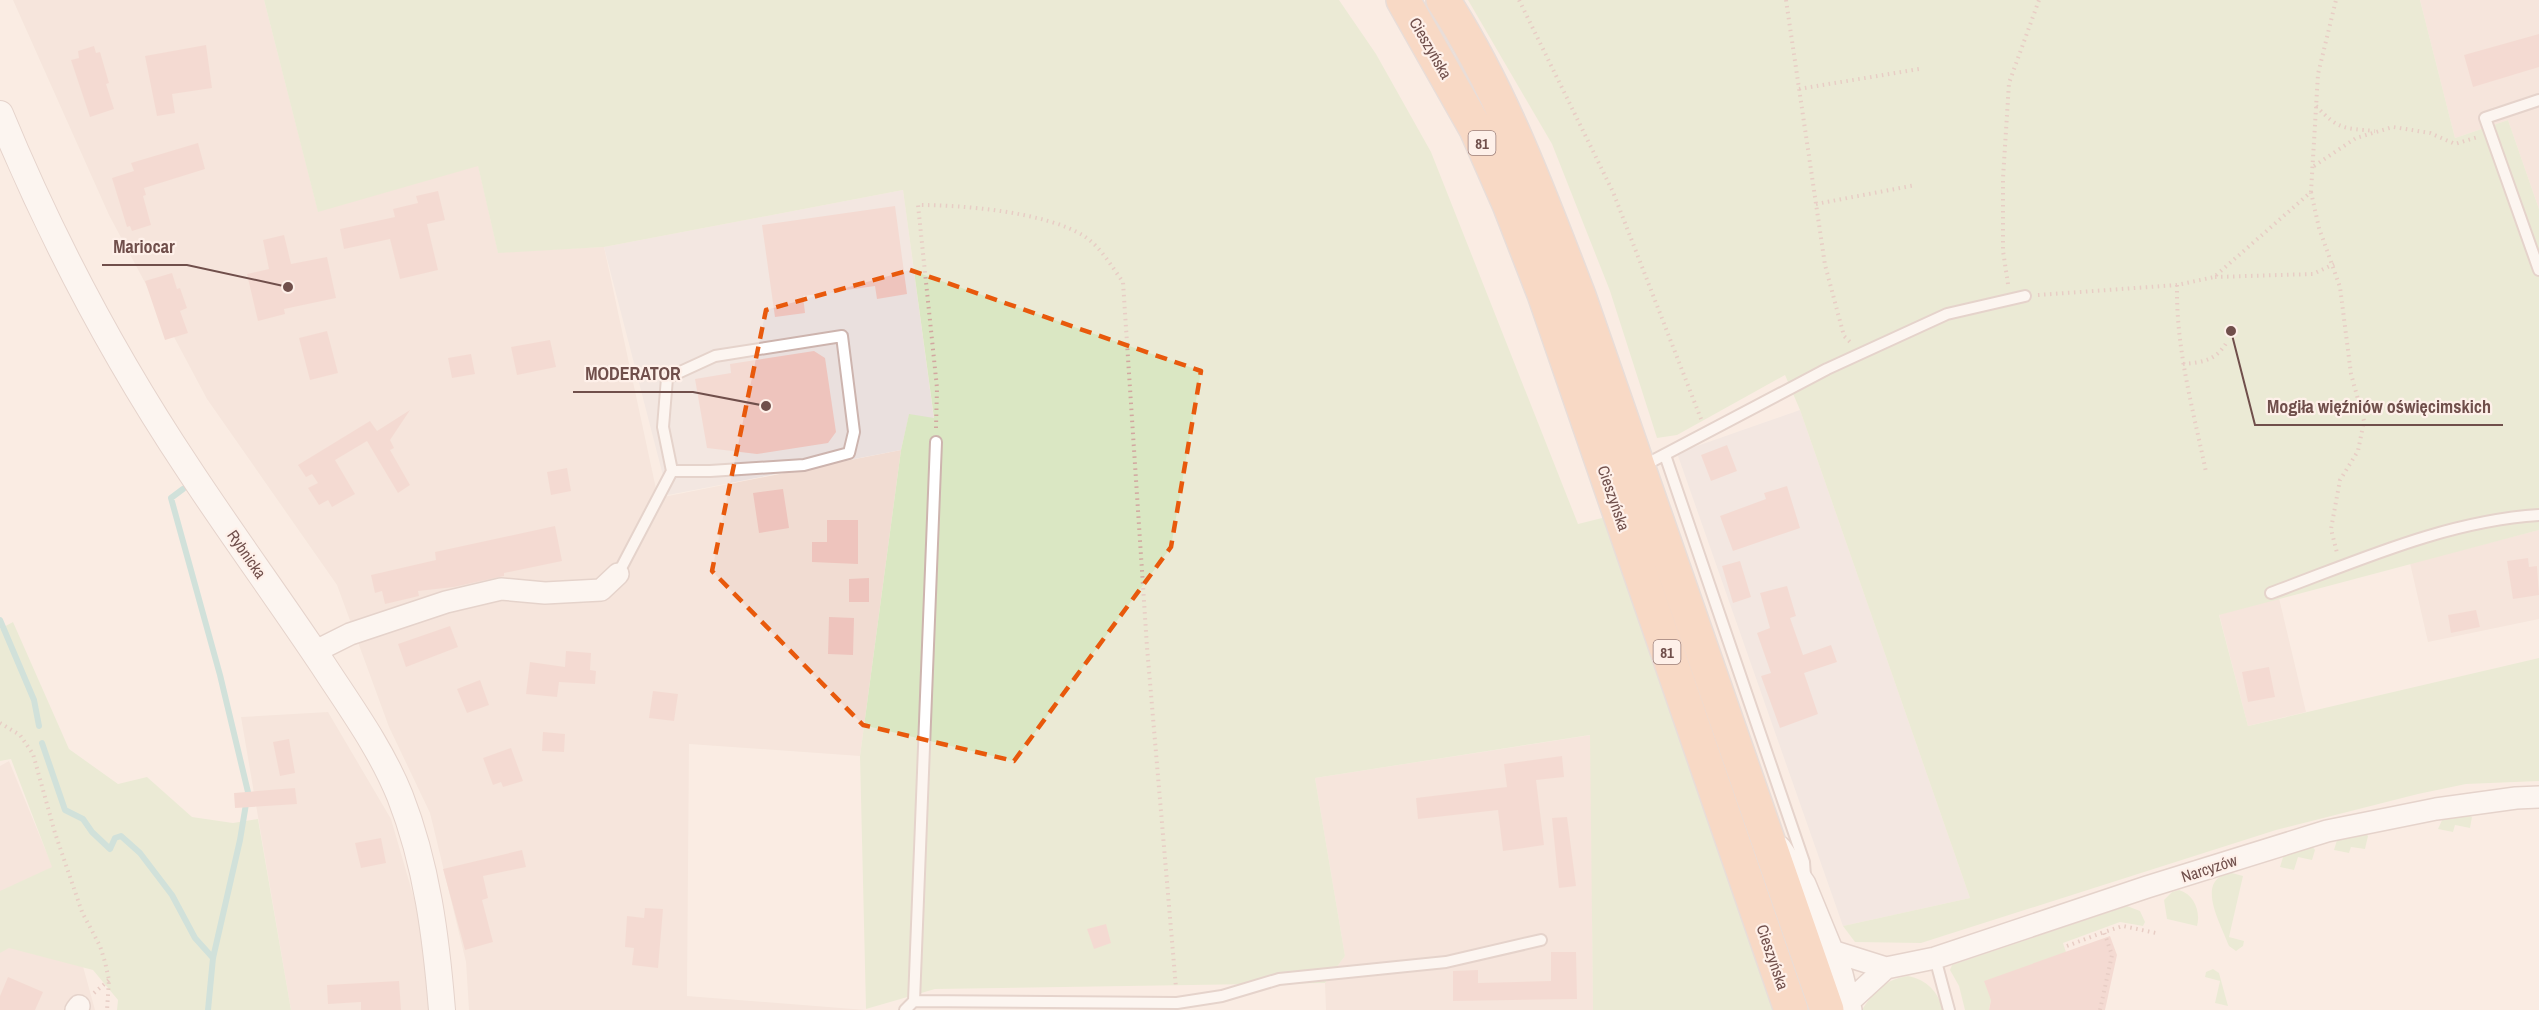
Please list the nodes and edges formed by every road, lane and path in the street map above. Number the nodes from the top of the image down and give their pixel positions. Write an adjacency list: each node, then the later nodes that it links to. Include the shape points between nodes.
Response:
1 (1403, 0): 54 (main road, Cieszyńska / 81, via 1476,129 1544,294)
2 (1443, 0): 29 (main road, Cieszyńska / 81, via 1486,74)
3 (1519, 0): 27 (path, via 1614,192)
4 (1786, 0): 8 (path)
5 (2039, 0): 23 (path, via 2009,83 2003,241)
6 (2336, 0): 10 (path, via 2318,74)
7 (1919, 69): 8 (path)
8 (1799, 89): 17 (path)
9 (2539, 100): 13 (lane, via 2485,118)
10 (2316, 105): 12 (path, via 2334,124 2346,129); 14 (path)
11 (0, 114): 36 (street, Rybnicka, via 84,298 132,383)
12 (2379, 131): 13 (path, via 2393,127 2430,133 2455,144); 14 (path, via 2356,138)
13 (2490, 134): 19 (lane)
14 (2314, 166): 16 (path)
15 (1916, 185): 17 (path)
16 (2311, 192): 18 (path, via 2319,228); 20 (path)
17 (1816, 204): 25 (path, via 1825,265 1844,336)
18 (2334, 264): 20 (path, via 2313,274); 33 (path, via 2351,374 2364,421 2358,451 2340,480 2331,529)
19 (2539, 270)
20 (2214, 277): 21 (path)
21 (2177, 285): 22 (path); 26 (path, via 2176,320)
22 (2025, 296): 23 (lane)
23 (2010, 299): 25 (lane, via 1947,314)
24 (2228, 340): 26 (path, via 2216,357)
25 (1862, 353): 27 (lane)
26 (2183, 364): 31 (path)
27 (1707, 433): 29 (lane)
28 (936, 442): 48 (lane); 49 (path, via 937,388 918,205 953,205 1010,214 1054,223 1085,236 1122,282)
29 (1652, 462): 39 (main road, Cieszyńska / 81); 40 (lane, via 1804,862)
30 (672, 471): 30 (lane, via 663,427 667,378 715,356 842,336 854,432 849,453 804,465); 34 (lane)
31 (2206, 472)
32 (2539, 515): 33 (lane, via 2443,531)
33 (2344, 567): 35 (lane)
34 (618, 574): 36 (street, via 601,590 545,593 501,589 446,602 350,634)
35 (2271, 593)
36 (314, 652): 52 (street, Rybnicka, via 375,743 400,795 417,846 434,922)
37 (0, 723): 51 (path, via 20,735 33,754 82,912 105,962 109,980)
38 (2539, 797): 46 (street, Narcyzów, via 2436,809 2327,831)
39 (1764, 824): 40 (street); 50 (main road, Cieszyńska / 81)
40 (1805, 884): 45 (street)
41 (2104, 932): 42 (path, via 2123,926); 44 (path); 56 (path, via 2112,956)
42 (2156, 933)
43 (1542, 940): 49 (lane, via 1446,962 1278,979 1221,996)
44 (2067, 946)
45 (1832, 951): 47 (street, Narcyzów); 50 (street)
46 (1935, 958): 47 (street, Narcyzów); 55 (lane)
47 (1886, 968): 50 (street)
48 (914, 1001): 49 (lane); 53 (lane)
49 (1177, 1003)
50 (1843, 1007)
51 (107, 1010)
52 (442, 1010)
53 (905, 1010)
54 (1791, 1010)
55 (1949, 1010)
56 (2100, 1010)

